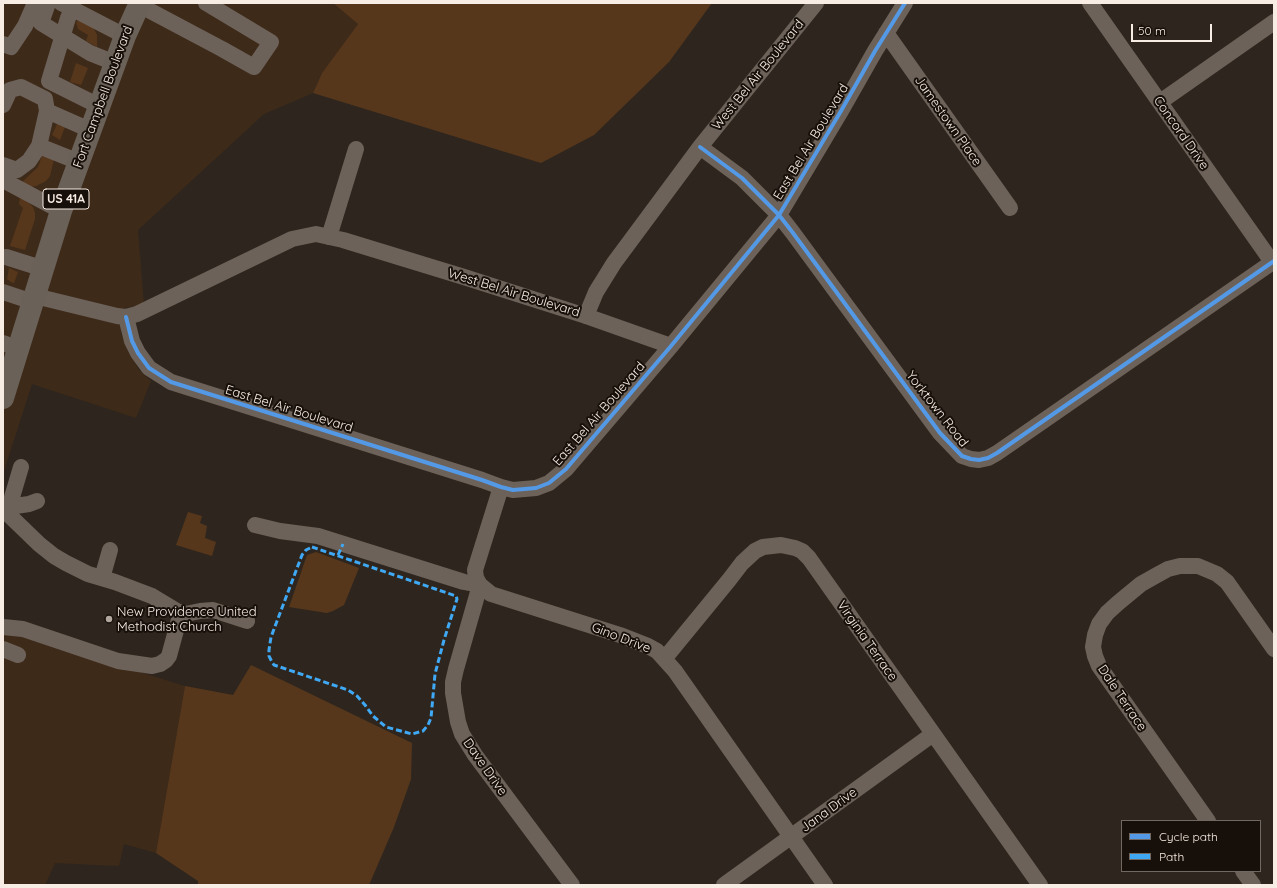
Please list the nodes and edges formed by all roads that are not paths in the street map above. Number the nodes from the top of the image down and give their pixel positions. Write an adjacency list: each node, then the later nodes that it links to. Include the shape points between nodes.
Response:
1 (35, 3): 13 (street, via 25,26 10,47)
2 (48, 3): 11 (street, via 42,23)
3 (206, 3): 7 (street, via 270,42 254,67)
4 (816, 3): 21 (street, West Bel Air Boulevard)
5 (905, 3): 10 (street, East Bel Air Boulevard)
6 (1090, 3): 15 (street, Concord Drive)
7 (140, 4): 12 (highway, Fort Campbell Boulevard / US 41A)
8 (66, 5): 11 (street, via 68,18); 12 (street)
9 (1274, 22): 15 (street)
10 (886, 33): 26 (street, Jamestown Place); 28 (street, East Bel Air Boulevard)
11 (62, 36): 14 (street, via 90,53); 17 (street, via 49,81)
12 (124, 36): 14 (highway, Fort Campbell Boulevard / US 41A)
13 (3, 44)
14 (115, 63): 17 (highway, Fort Campbell Boulevard / US 41A)
15 (1160, 102): 31 (street, Concord Drive)
16 (3, 105): 18 (street, via 10,90 21,87 45,99)
17 (99, 106): 19 (highway, Fort Campbell Boulevard / US 41A)
18 (47, 111): 19 (street); 20 (street)
19 (90, 130): 23 (highway, Fort Campbell Boulevard / US 41A)
20 (39, 146): 23 (street); 24 (street, via 29,160 17,170)
21 (700, 147): 28 (street, Yorktown Road, via 742,178); 35 (street, West Bel Air Boulevard, via 614,262 596,292)
22 (356, 149): 29 (street)
23 (79, 162): 27 (highway, Fort Campbell Boulevard / US 41A)
24 (3, 165)
25 (3, 180): 27 (street)
26 (1010, 208)
27 (61, 210): 32 (highway, Fort Campbell Boulevard / US 41A)
28 (779, 215): 31 (street, Yorktown Road, via 940,433 962,456 979,460 997,453); 38 (street, East Bel Air Boulevard)
29 (329, 237): 35 (street, West Bel Air Boulevard); 36 (street, West Bel Air Boulevard, via 316,234 292,238 137,314)
30 (6, 257): 32 (street)
31 (1273, 262)
32 (44, 269): 34 (highway, Fort Campbell Boulevard / US 41A)
33 (3, 292): 34 (street)
34 (34, 299): 36 (street); 37 (highway, Fort Campbell Boulevard / US 41A)
35 (586, 316): 38 (street)
36 (126, 317): 42 (street, East Bel Air Boulevard, via 138,353 150,368 171,382)
37 (11, 346): 39 (highway, Fort Campbell Boulevard / US 41A)
38 (671, 346): 42 (street, East Bel Air Boulevard, via 557,477 536,488 513,490)
39 (6, 376): 40 (highway, Fort Campbell Boulevard / US 41A)
40 (3, 398)
41 (21, 467): 44 (street)
42 (501, 487): 48 (street, via 475,570)
43 (37, 501): 44 (street)
44 (6, 511): 47 (street, via 54,556 66,564)
45 (255, 525): 48 (street, via 318,536)
46 (110, 550): 47 (street)
47 (102, 578): 49 (street, via 152,596)
48 (480, 585): 53 (street, Gino Drive, via 491,594 648,646); 58 (street, Dave Drive, via 453,682 458,722 475,755)
49 (181, 612): 50 (street, via 186,614 213,610); 51 (street, via 169,656 160,664 152,666 118,661 23,629 15,628)
50 (247, 621)
51 (4, 633)
52 (1274, 649): 55 (street, Dale Terrace, via 1227,582 1217,574 1198,566 1168,569 1141,584 1118,602 1099,624 1093,647 1099,666)
53 (665, 658): 54 (street, Virginia Terrace, via 755,551 763,547 781,545 795,548 809,558); 56 (street, Gino Drive)
54 (933, 734): 56 (street, Jana Drive); 61 (street, Virginia Terrace)
55 (1207, 820)
56 (791, 837): 59 (street, Jana Drive); 60 (street, Gino Drive)
57 (1244, 872): 62 (street)
58 (572, 885)
59 (724, 885)
60 (826, 885)
61 (1040, 885)
62 (1254, 885)

